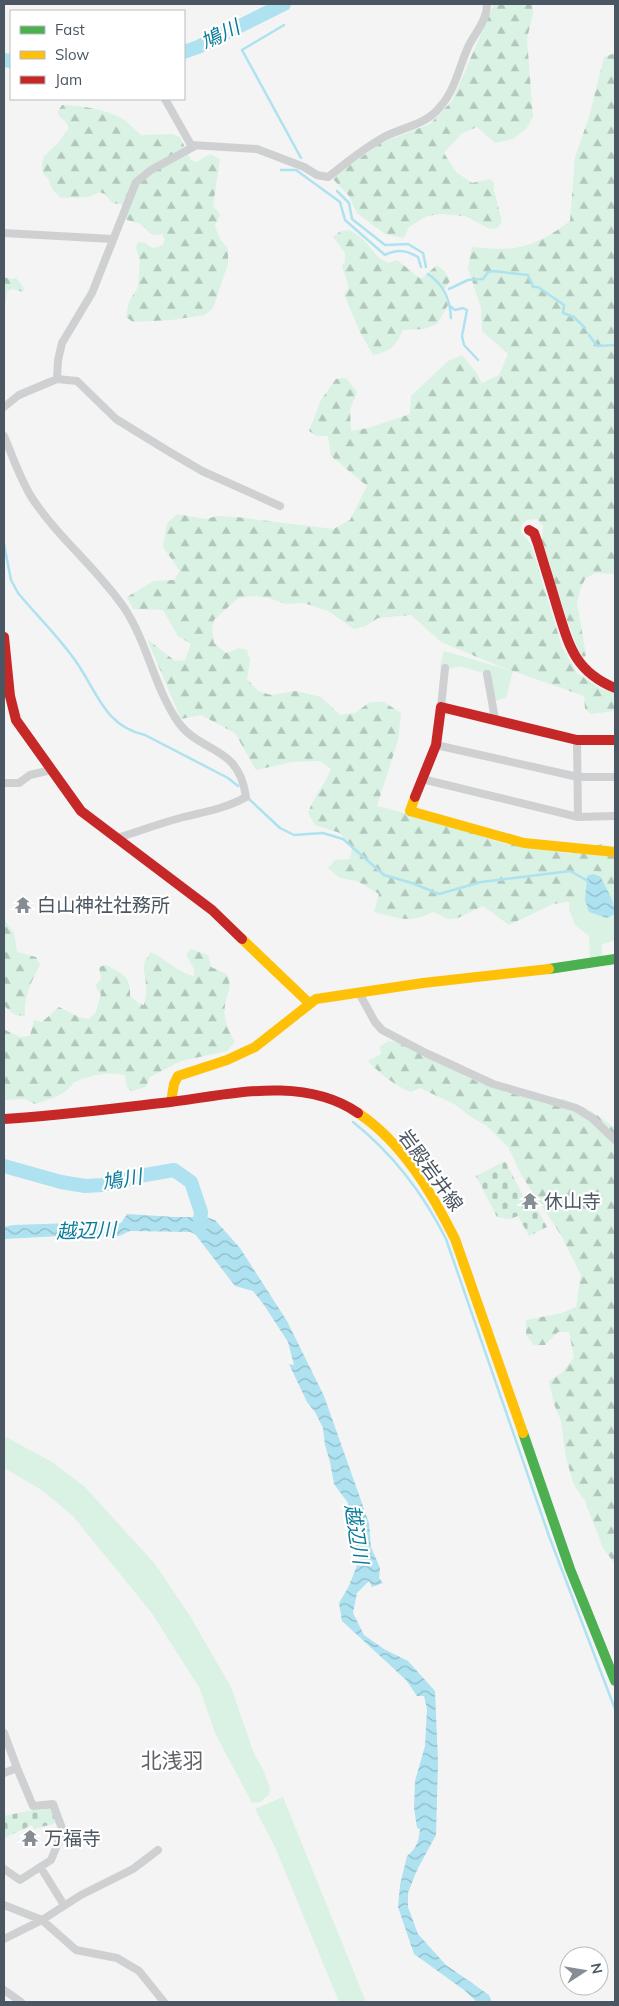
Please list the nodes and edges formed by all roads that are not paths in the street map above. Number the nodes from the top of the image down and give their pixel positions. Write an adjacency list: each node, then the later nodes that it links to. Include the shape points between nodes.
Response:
1 (487, 4): 3 (street, via 453,86 432,116 383,138 328,177 257,149)
2 (166, 100): 3 (street, via 185,137)
3 (194, 146): 5 (street, via 136,182)
4 (4, 233): 5 (street)
5 (112, 239): 6 (street, via 92,293 62,343)
6 (57, 378): 7 (street, via 19,395); 9 (street, via 77,381 116,419 202,471)
7 (4, 407)
8 (4, 436): 27 (street, via 32,498 128,614 176,718 189,733 224,754 244,783 246,797 236,803)
9 (280, 506)
10 (529, 530): 14 (street, via 534,533 538,544 570,648 585,670)
11 (4, 637): 20 (street, via 12,708 21,729)
12 (445, 668): 15 (street)
13 (487, 674): 16 (street)
14 (615, 688)
15 (441, 707): 16 (street); 19 (street)
16 (495, 718): 17 (street)
17 (577, 740): 18 (street); 21 (street)
18 (615, 740)
19 (436, 745): 21 (street); 23 (street)
20 (51, 770): 24 (street, via 30,775 19,783); 27 (street, via 81,811)
21 (578, 777): 22 (street); 26 (street)
22 (615, 777)
23 (422, 779): 26 (street); 28 (street, via 410,811 524,843)
24 (4, 783)
25 (615, 816): 26 (street)
26 (578, 817)
27 (116, 838): 31 (street, via 212,910)
28 (615, 852)
29 (615, 959): 30 (street)
30 (359, 993): 31 (street); 34 (street, via 382,1030 494,1084 576,1108)
31 (309, 1003): 32 (street, via 254,1048 178,1076)
32 (171, 1102): 33 (street, 岩殿岩井線); 35 (street, 岩殿岩井線, via 248,1092 307,1092 354,1109 376,1127 402,1157 431,1196 455,1239 568,1564)
33 (4, 1119)
34 (615, 1140)
35 (615, 1681)
36 (4, 1733): 37 (street)
37 (17, 1768): 38 (street); 40 (street, via 33,1806 53,1804 64,1831 51,1860)
38 (4, 1773)
39 (158, 1850): 43 (street, via 133,1869)
40 (41, 1868): 41 (street, via 20,1880); 43 (street)
41 (4, 1869)
42 (4, 1905): 44 (street)
43 (64, 1905): 44 (street)
44 (42, 1920): 45 (street); 48 (street, via 76,1950 117,1958 139,1971)
45 (4, 1940)
46 (4, 1990): 47 (street)
47 (21, 2002)
48 (164, 2002)

